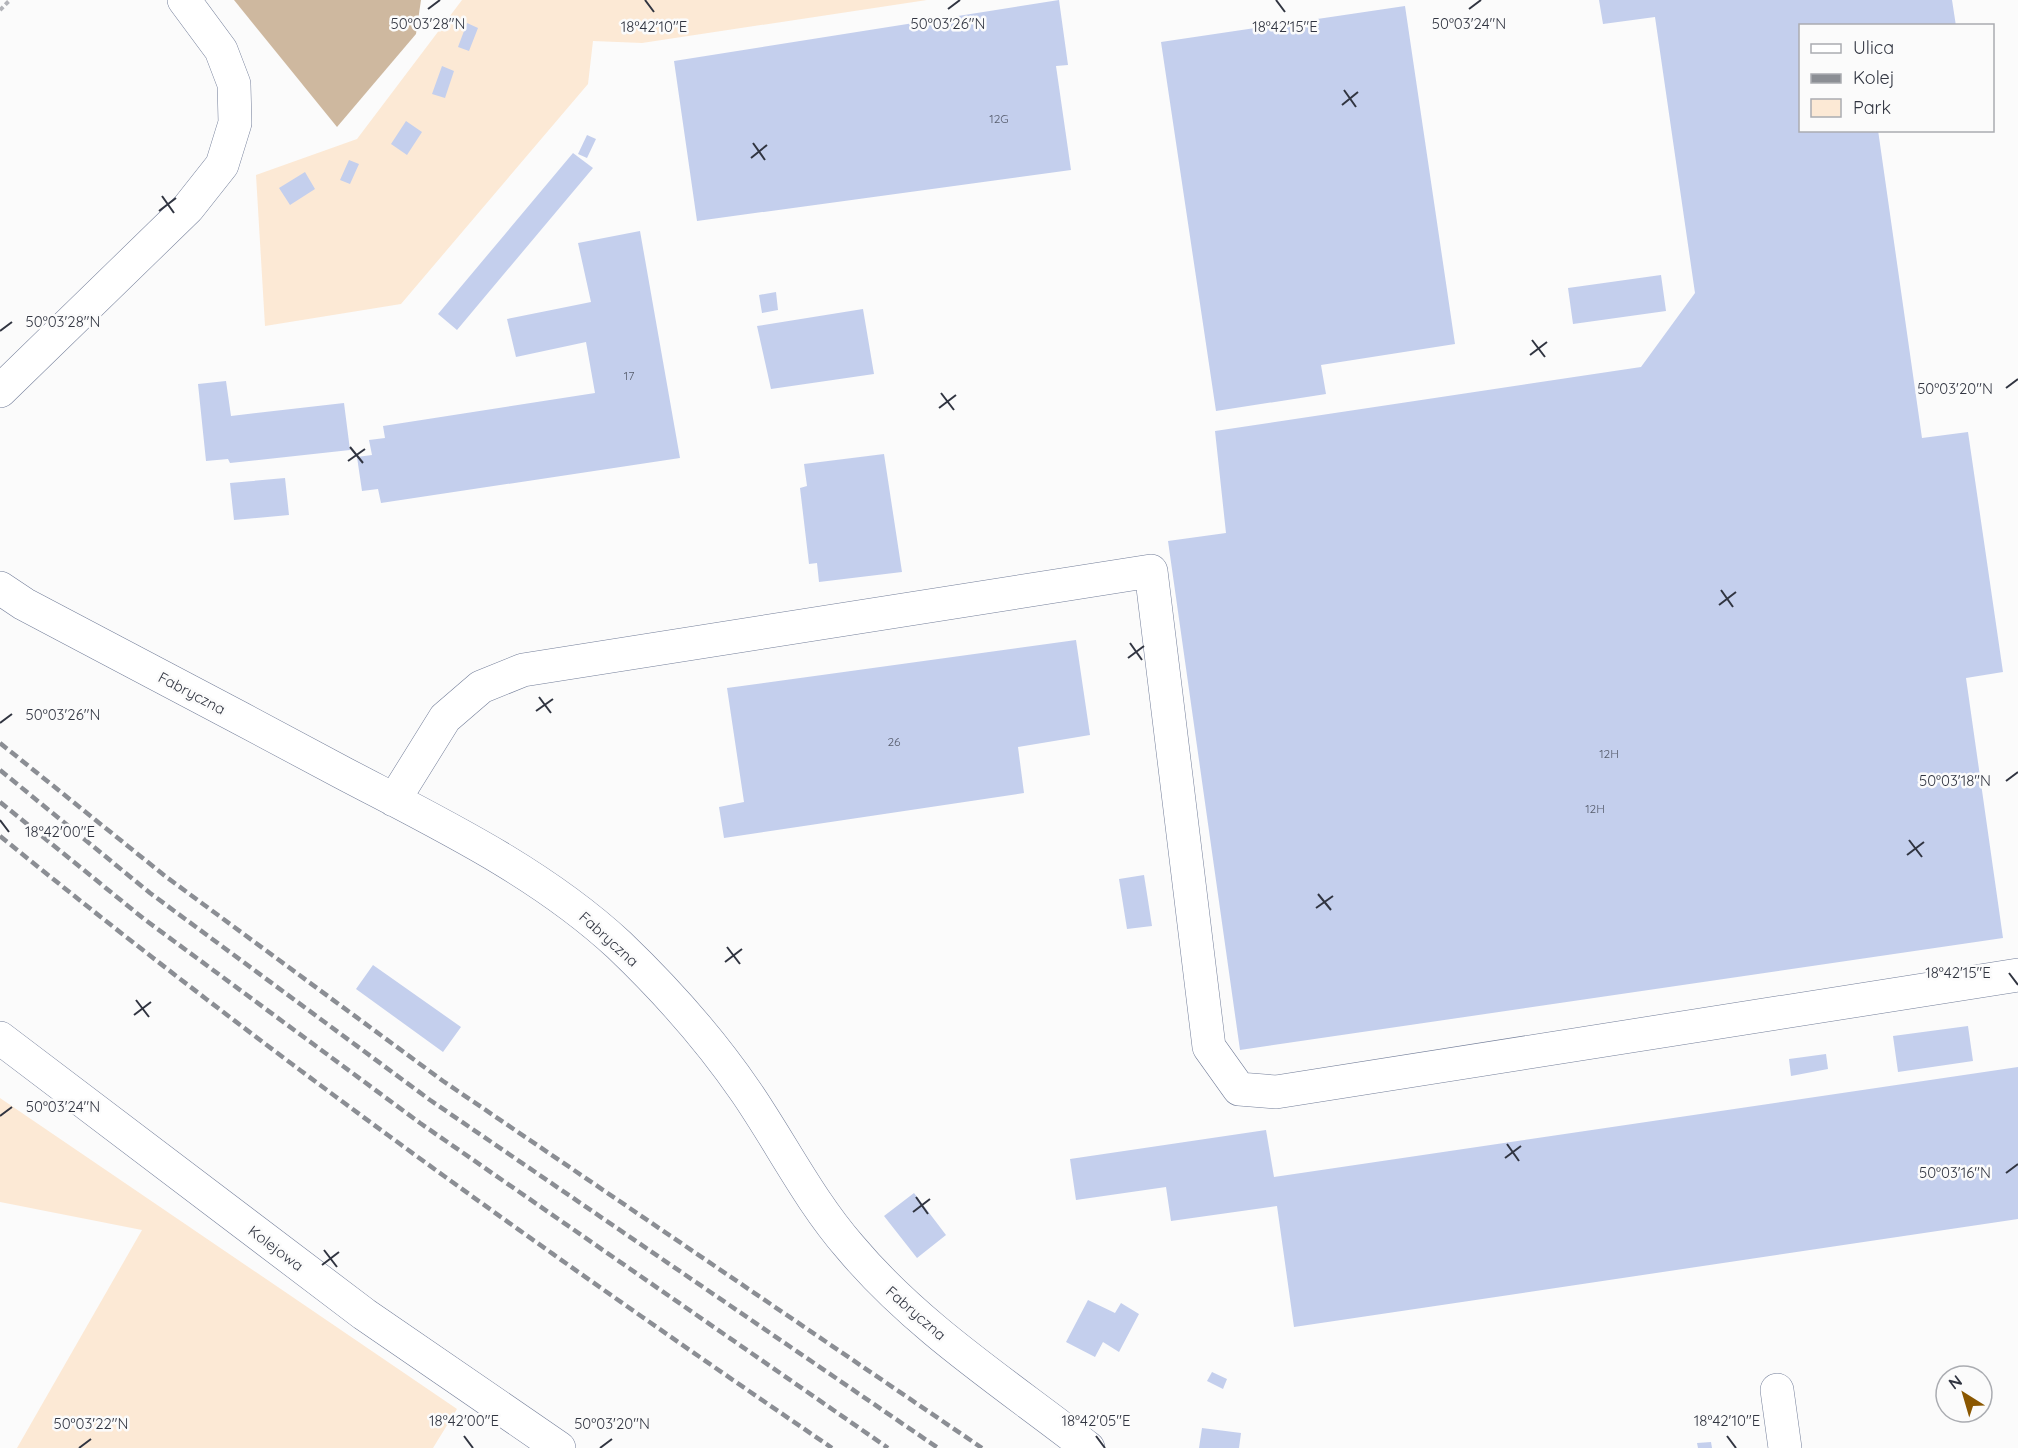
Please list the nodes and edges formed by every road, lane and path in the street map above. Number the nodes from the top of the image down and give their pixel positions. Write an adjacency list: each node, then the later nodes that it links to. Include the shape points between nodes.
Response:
1 (10, 0): 3 (path)
2 (184, 0): 4 (street, via 221,50 234,84 235,123 222,165 188,208)
3 (0, 10)
4 (0, 391)
5 (0, 588): 6 (street, Fabryczna)
6 (394, 800): 7 (street, via 445,718 481,687 523,670 1151,571 1209,1047 1239,1089 1276,1092); 11 (street, Fabryczna, via 544,886 617,944 712,1044 825,1216 881,1282 909,1309)
7 (2018, 975)
8 (0, 1038): 10 (street, Kolejowa, via 364,1314)
9 (1777, 1390): 12 (street)
10 (559, 1448)
11 (1088, 1448)
12 (1785, 1448)

